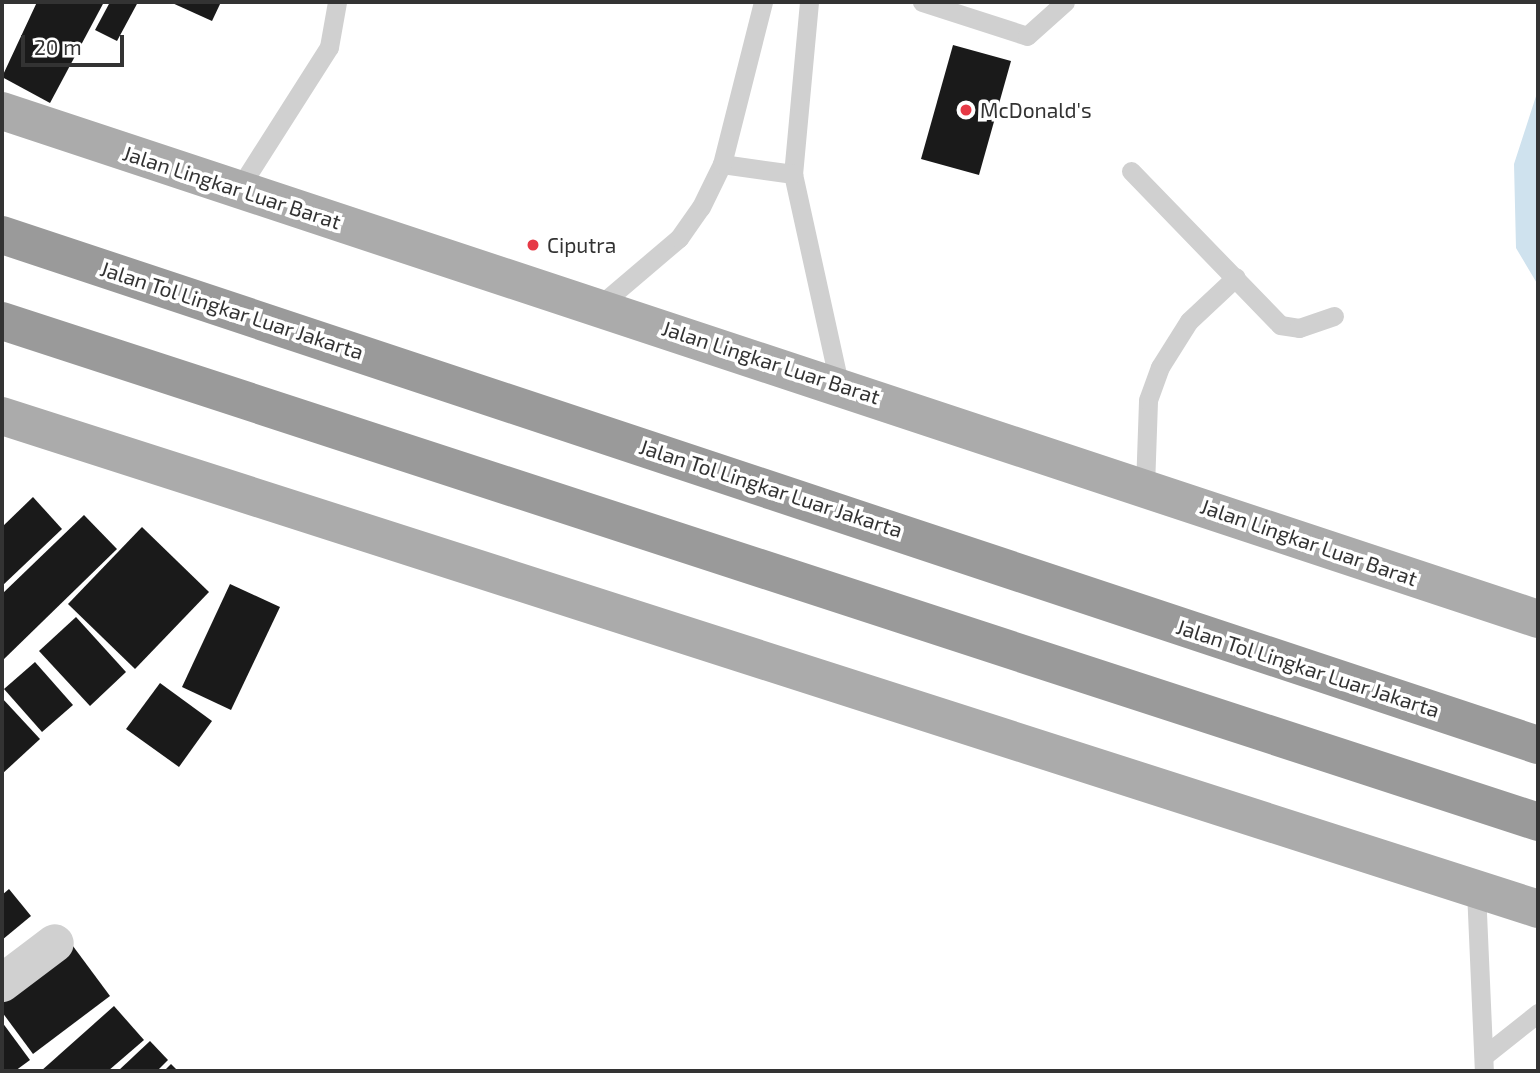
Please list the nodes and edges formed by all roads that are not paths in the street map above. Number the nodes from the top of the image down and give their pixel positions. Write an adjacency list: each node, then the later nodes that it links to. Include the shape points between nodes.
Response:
1 (337, 2): 10 (lane, via 330,47)
2 (809, 2): 9 (lane)
3 (922, 2): 4 (lane, via 1027,36)
4 (1065, 2)
5 (764, 5): 7 (lane)
6 (2, 111): 10 (main road, Jalan Lingkar Luar Barat)
7 (722, 164): 9 (lane); 13 (lane, via 679,238)
8 (1130, 171): 12 (lane)
9 (793, 174): 16 (lane)
10 (238, 190): 13 (main road, Jalan Lingkar Luar Barat)
11 (2, 235): 20 (highway, Jalan Tol Lingkar Luar Jakarta)
12 (1236, 276): 14 (lane, via 1280,325 1298,328); 18 (lane, via 1189,321 1160,367 1148,400)
13 (599, 306): 16 (main road, Jalan Lingkar Luar Barat)
14 (1334, 316)
15 (2, 321): 21 (highway)
16 (839, 384): 18 (main road, Jalan Lingkar Luar Barat)
17 (2, 416): 22 (main road)
18 (1145, 486): 19 (main road, Jalan Lingkar Luar Barat)
19 (1538, 619)
20 (1538, 745)
21 (1538, 822)
22 (1476, 890): 23 (main road); 27 (lane)
23 (1538, 909)
24 (55, 943): 25 (street)
25 (2, 983)
26 (1538, 1013): 27 (lane)
27 (1485, 1063)

